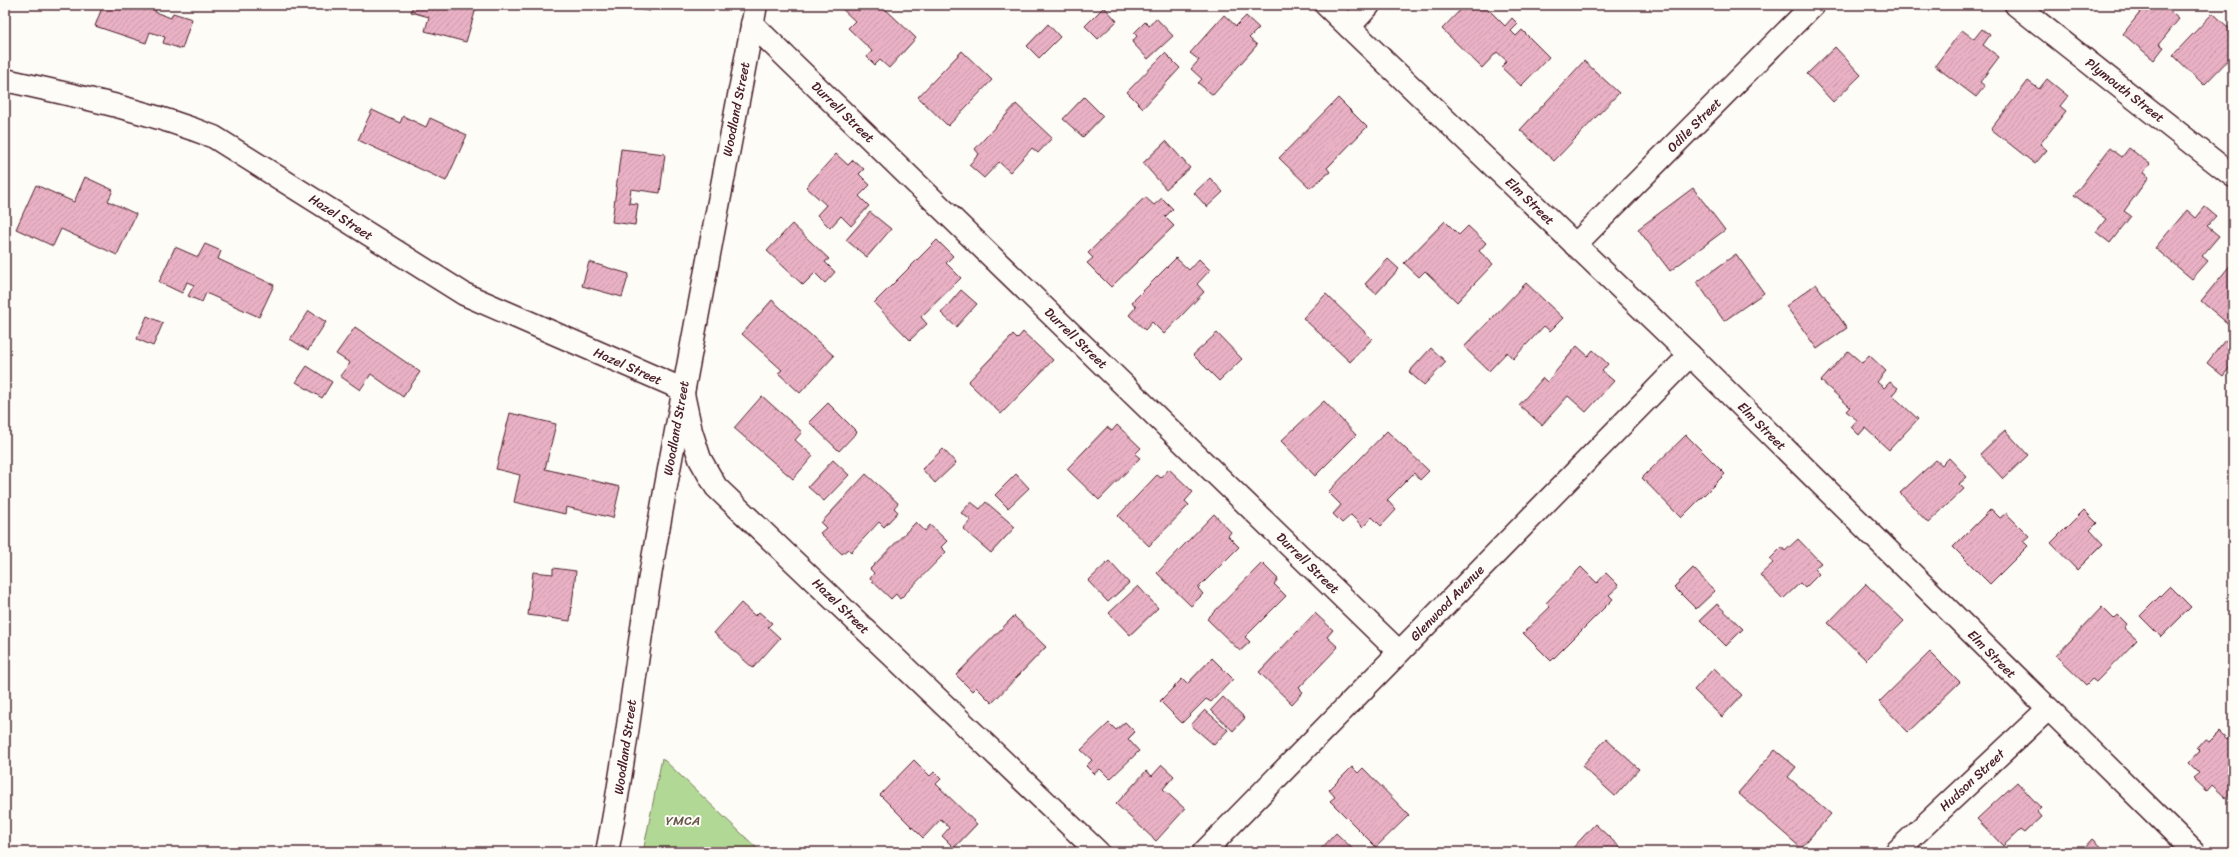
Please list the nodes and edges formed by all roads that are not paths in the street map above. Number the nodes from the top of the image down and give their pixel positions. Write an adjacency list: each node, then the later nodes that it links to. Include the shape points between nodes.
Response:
1 (1326, 5): 6 (street, Elm Street)
2 (1369, 5): 6 (street)
3 (1813, 5): 9 (street, Odile Street)
4 (2016, 5): 8 (street, Plymouth Street)
5 (754, 14): 11 (street, Woodland Street); 12 (street, Durrell Street)
6 (1349, 27): 9 (street, Elm Street)
7 (5, 80): 11 (street, Hazel Street, via 134,110 214,138 464,294)
8 (2233, 176)
9 (1575, 245): 10 (street, Elm Street)
10 (1690, 355): 12 (street, Glenwood Avenue); 13 (street, Elm Street)
11 (682, 389): 14 (street, Woodland Street, via 644,615 619,795); 15 (street, Hazel Street, via 700,459 716,487)
12 (1400, 652): 16 (street, Glenwood Avenue)
13 (2048, 709): 17 (street, Hudson Street); 18 (street, Elm Street)
14 (607, 852)
15 (1098, 852)
16 (1204, 852)
17 (1896, 852)
18 (2194, 852)

